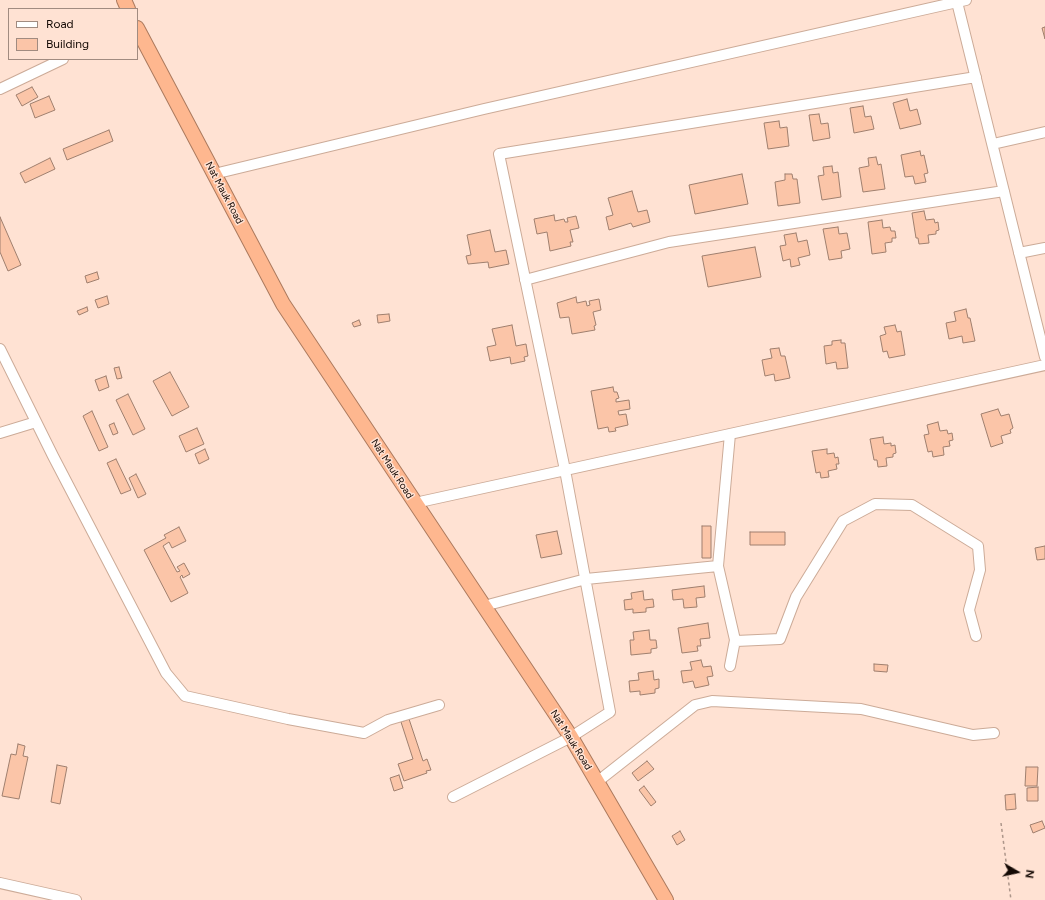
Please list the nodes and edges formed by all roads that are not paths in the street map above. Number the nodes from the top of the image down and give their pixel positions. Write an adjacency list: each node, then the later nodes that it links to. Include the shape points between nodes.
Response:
1 (961, 1): 4 (street); 8 (street, via 484,109)
2 (138, 30): 8 (highway, Nat Mauk Road)
3 (61, 60): 5 (street)
4 (976, 77): 7 (street); 12 (street, via 499,154)
5 (0, 89)
6 (1045, 132): 7 (street)
7 (993, 144): 9 (street)
8 (214, 174): 20 (highway, Nat Mauk Road, via 283,304)
9 (1004, 191): 11 (street); 12 (street, via 669,242)
10 (1045, 248): 11 (street)
11 (1019, 253): 14 (street)
12 (525, 280): 19 (street)
13 (0, 349): 16 (street)
14 (1045, 358)
15 (1045, 365): 18 (street)
16 (36, 422): 17 (street); 27 (street, via 166,673 185,696 288,720 364,733 388,720)
17 (0, 433)
18 (730, 434): 19 (street); 21 (street)
19 (565, 470): 20 (street); 22 (street)
20 (415, 503): 23 (highway, Nat Mauk Road)
21 (718, 566): 22 (street); 26 (street, via 735,640)
22 (586, 579): 23 (street); 29 (street, via 610,712)
23 (484, 606): 29 (highway, Nat Mauk Road)
24 (976, 636): 25 (street, via 969,610 980,570 978,546 912,505 875,504 843,521 796,597 780,639)
25 (736, 641)
26 (730, 666)
27 (439, 705)
28 (994, 733): 30 (street, via 973,735 861,709 712,701 695,704)
29 (571, 738): 30 (highway, Nat Mauk Road); 31 (street)
30 (597, 782): 34 (highway, Nat Mauk Road)
31 (453, 797)
32 (0, 883): 33 (street)
33 (76, 900)
34 (666, 900)

